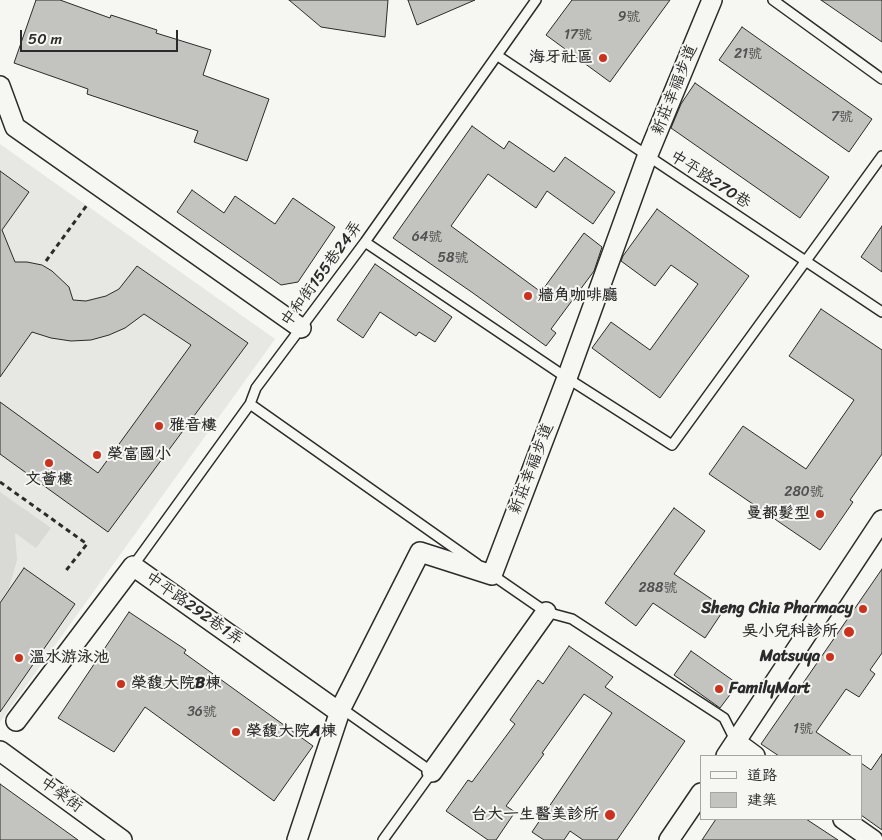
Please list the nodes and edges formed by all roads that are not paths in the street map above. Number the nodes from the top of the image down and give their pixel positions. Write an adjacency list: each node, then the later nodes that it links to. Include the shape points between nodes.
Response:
1 (536, 0): 4 (lane, 中和街155巷24弄)
2 (712, 0): 8 (street, 新莊幸福步道)
3 (773, 0): 5 (lane)
4 (498, 56): 8 (lane, 中平路270巷); 9 (lane, 中和街155巷24弄)
5 (882, 79)
6 (0, 86): 12 (street, via 15,127)
7 (882, 156): 10 (lane)
8 (647, 157): 10 (lane, 中平路270巷); 13 (street, 新莊幸福步道)
9 (365, 242): 12 (lane, 中和街155巷24弄); 13 (lane)
10 (804, 261): 11 (lane, 中平路270巷); 13 (lane, via 672,445)
11 (882, 312)
12 (301, 328): 14 (lane, 中和街155巷24弄, via 256,388)
13 (567, 378): 17 (street, 新莊幸福步道)
14 (250, 404): 16 (lane, 中和街155巷24弄); 17 (lane)
15 (882, 520): 21 (street)
16 (133, 566): 19 (street, 中平路292巷1弄); 20 (street, 中平路292巷1弄)
17 (492, 574): 18 (lane); 19 (street, via 420,552)
18 (546, 612): 21 (lane, via 572,618 724,718); 24 (street)
19 (340, 710): 24 (lane, 中平路292巷1弄); 28 (street)
20 (16, 721)
21 (731, 749): 23 (street)
22 (0, 751): 27 (street, 中榮街)
23 (752, 755)
24 (432, 772): 29 (lane)
25 (700, 794): 30 (street)
26 (845, 820): 31 (street)
27 (122, 840)
28 (297, 840)
29 (383, 840)
30 (669, 840)
31 (873, 840)

